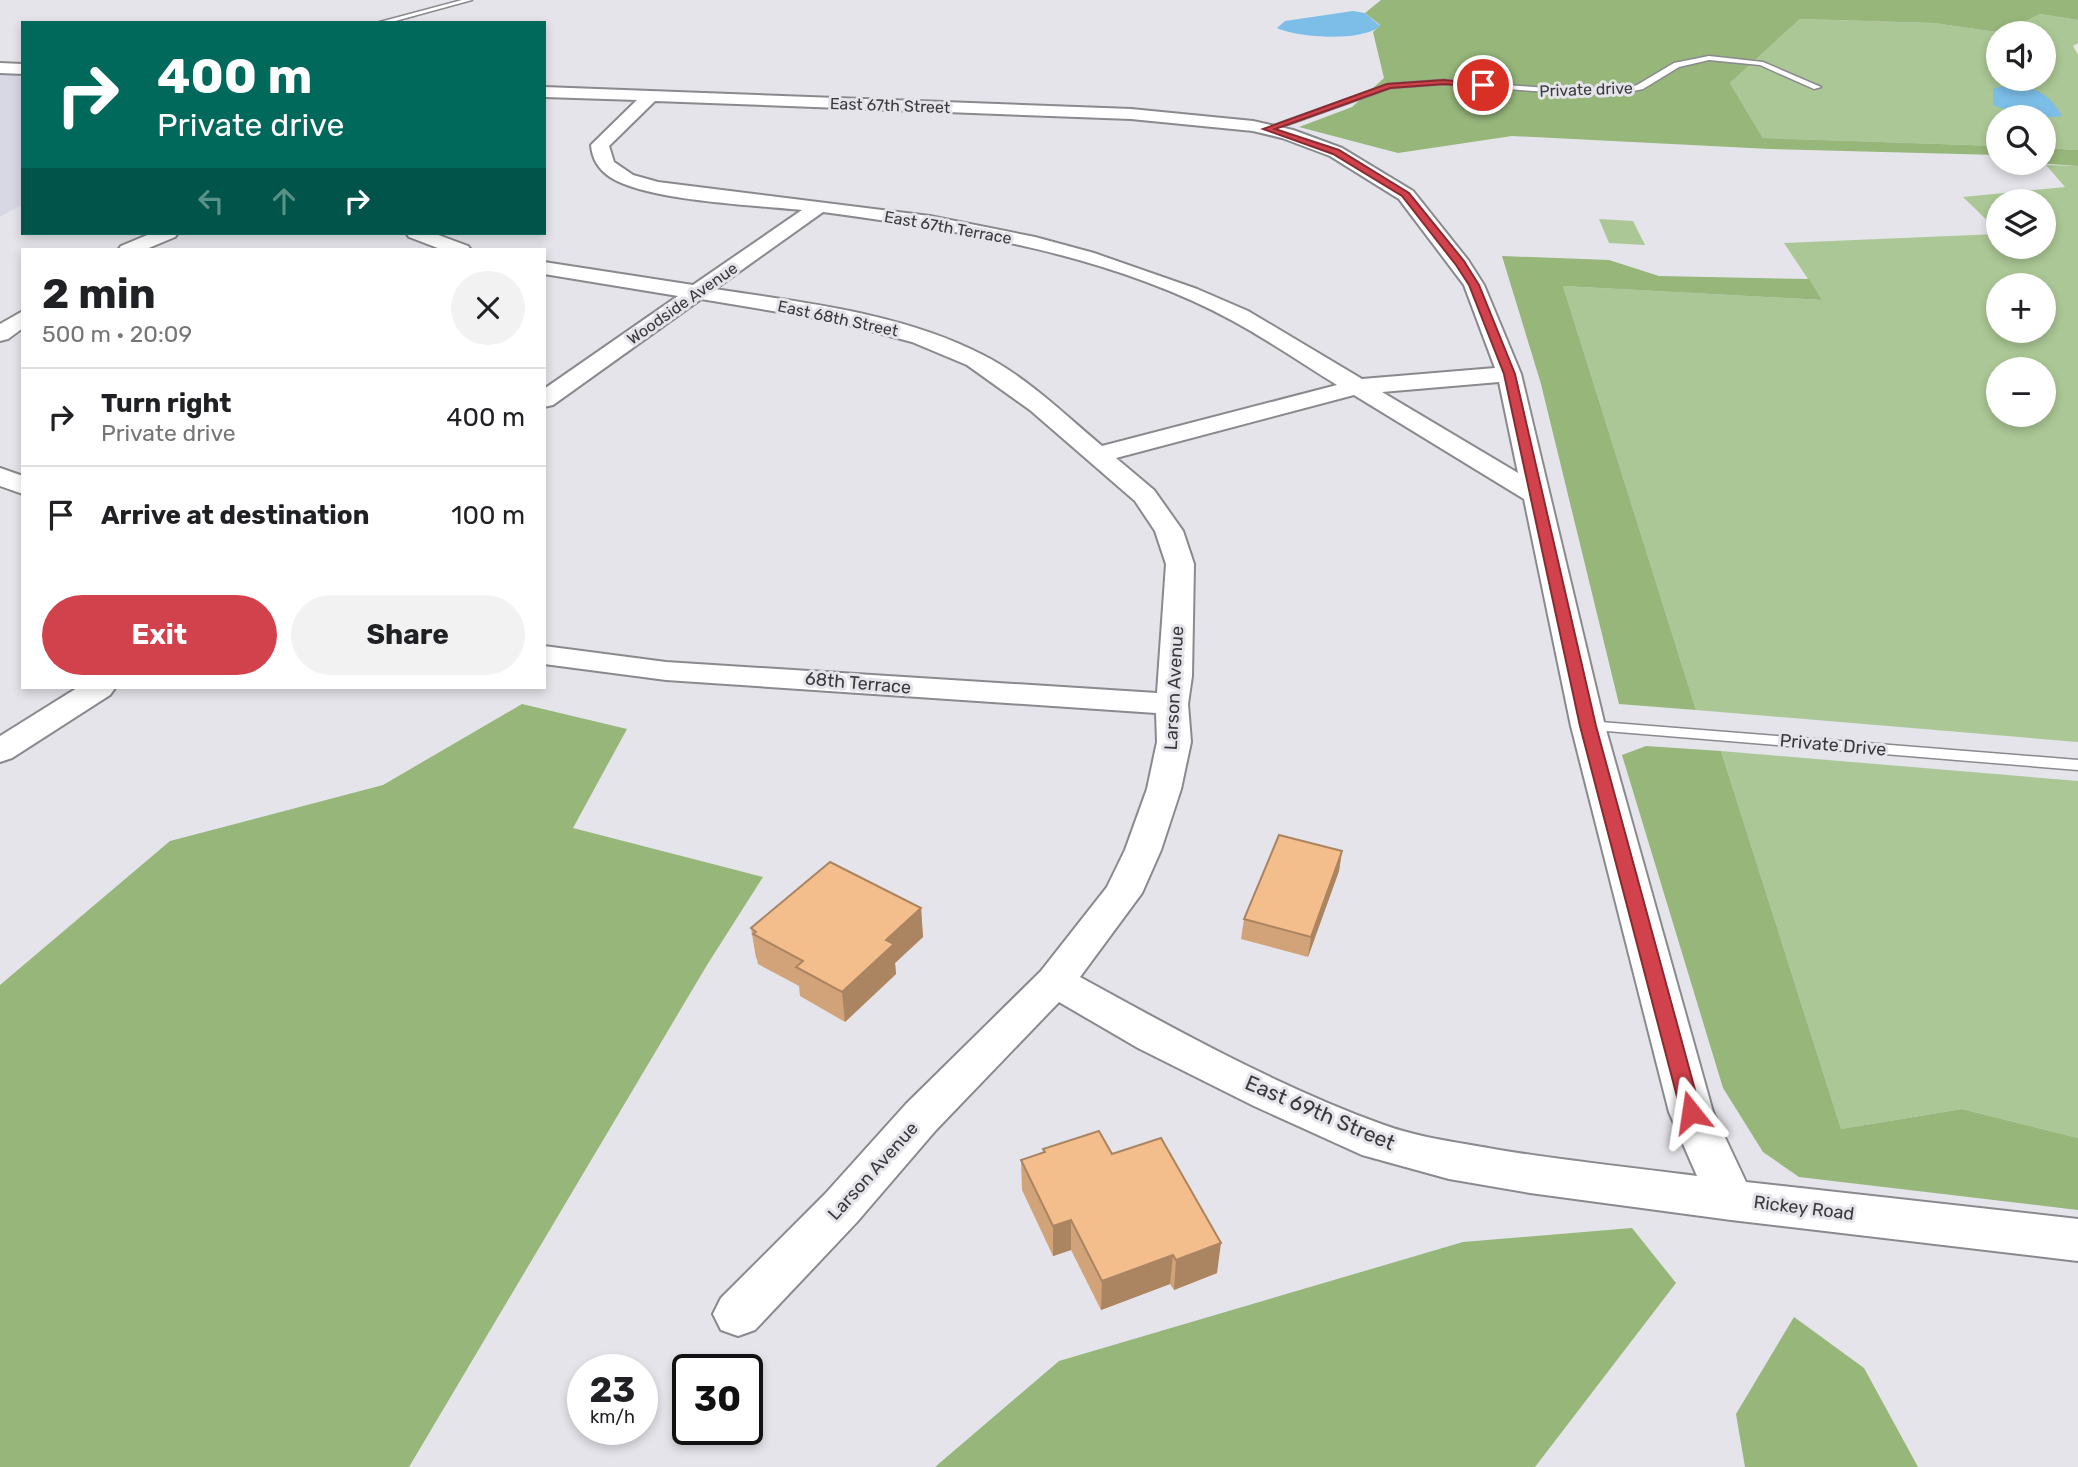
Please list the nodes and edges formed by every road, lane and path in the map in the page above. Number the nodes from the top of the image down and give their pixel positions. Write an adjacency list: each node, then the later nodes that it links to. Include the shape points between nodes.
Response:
1 (469, 0): 2 (lane)
2 (387, 21)
3 (0, 68): 4 (street)
4 (21, 69)
5 (1818, 87): 9 (lane, Private drive, via 1761,63 1709,58 1677,65 1640,88 1559,92 1444,82 1389,86)
6 (546, 92): 7 (street, East 67th Street)
7 (651, 96): 8 (street, East 67th Street, via 1144,115); 10 (street, East 67th Terrace, via 600,145 600,157 611,171 667,189)
8 (1235, 123): 9 (street, Rickey Road)
9 (1267, 129): 19 (street, Rickey Road, via 1336,152 1406,195 1474,285)
10 (819, 206): 16 (street, Woodside Avenue); 20 (street, East 67th Terrace, via 977,230 1059,247 1116,266 1190,292 1240,316)
11 (163, 235): 13 (street)
12 (421, 235): 14 (street)
13 (133, 248)
14 (456, 248)
15 (546, 268): 16 (street, East 68th Street)
16 (696, 292): 21 (street, Woodside Avenue); 22 (street, East 68th Street, via 847,317 932,341 992,371)
17 (21, 318): 18 (street)
18 (0, 334)
19 (1510, 374): 20 (street); 25 (street, Rickey Road)
20 (1357, 387): 22 (street); 25 (street, East 67th Terrace)
21 (546, 399)
22 (1097, 455): 28 (street, Larson Avenue, via 1144,496 1169,531 1180,564)
23 (0, 475): 24 (street)
24 (21, 485)
25 (1534, 494): 29 (street, Rickey Road)
26 (546, 656): 28 (street, 68th Terrace, via 666,671)
27 (97, 689): 30 (street)
28 (1172, 704): 32 (street, Larson Avenue, via 1174,742 1143,850 1123,893)
29 (1588, 726): 31 (lane, Private Drive); 33 (street, Rickey Road, via 1691,1112)
30 (0, 751)
31 (2078, 765)
32 (1055, 981): 33 (street, East 69th Street, via 1165,1043 1378,1142 1530,1174); 35 (street, Larson Avenue)
33 (1731, 1200): 34 (street, Rickey Road)
34 (2078, 1240)
35 (737, 1314)

